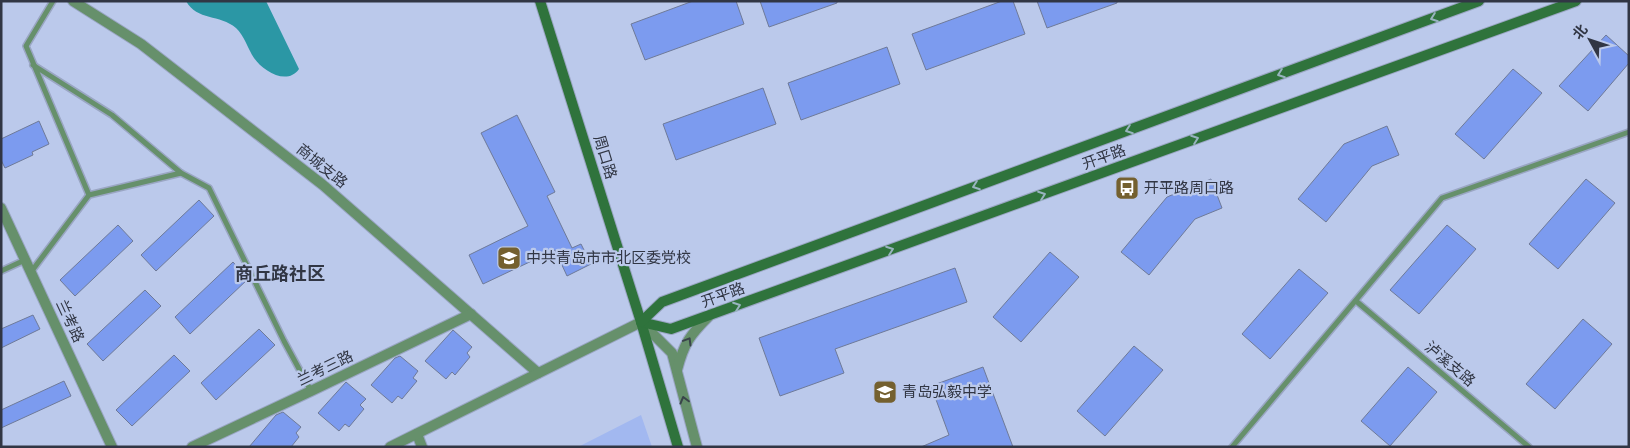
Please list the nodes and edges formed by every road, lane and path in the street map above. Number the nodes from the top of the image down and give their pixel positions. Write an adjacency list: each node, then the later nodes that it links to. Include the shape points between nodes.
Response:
1 (53, 1): 6 (lane, via 26,46)
2 (73, 1): 15 (street, 商城支路, via 141,44 323,185)
3 (540, 1): 17 (main road, 周口路)
4 (1479, 1): 17 (main road, 开平路, one-way to 17, via 662,302)
5 (1576, 1): 16 (main road, 开平路, one-way to 5)
6 (33, 65): 8 (lane, via 112,115); 9 (lane)
7 (1629, 132): 14 (lane, via 1442,198)
8 (181, 174): 9 (lane); 20 (lane, via 209,188)
9 (89, 195): 13 (lane)
10 (1, 208): 11 (street, 兰考路)
11 (26, 260): 12 (lane); 13 (street, 兰考路)
12 (1, 271)
13 (31, 272): 22 (street, 兰考路)
14 (1356, 301): 28 (lane); 29 (lane, 泸溪支路)
15 (471, 314): 19 (street, 商城支路); 20 (street, 兰考三路)
16 (709, 316): 17 (main road, 开平路, via 671,329); 18 (street, one-way to 16, via 690,336)
17 (641, 322): 18 (street, 周口路, via 672,353); 19 (street, 开平路); 26 (main road, 周口路)
18 (676, 371): 27 (street, 周口路, one-way to 18)
19 (538, 373): 21 (street, 开平路)
20 (311, 392): 23 (street, 兰考三路)
21 (417, 434): 24 (street, 开平路); 25 (street)
22 (112, 447)
23 (192, 447)
24 (390, 447)
25 (422, 447)
26 (678, 447)
27 (697, 447)
28 (1232, 447)
29 (1529, 447)

